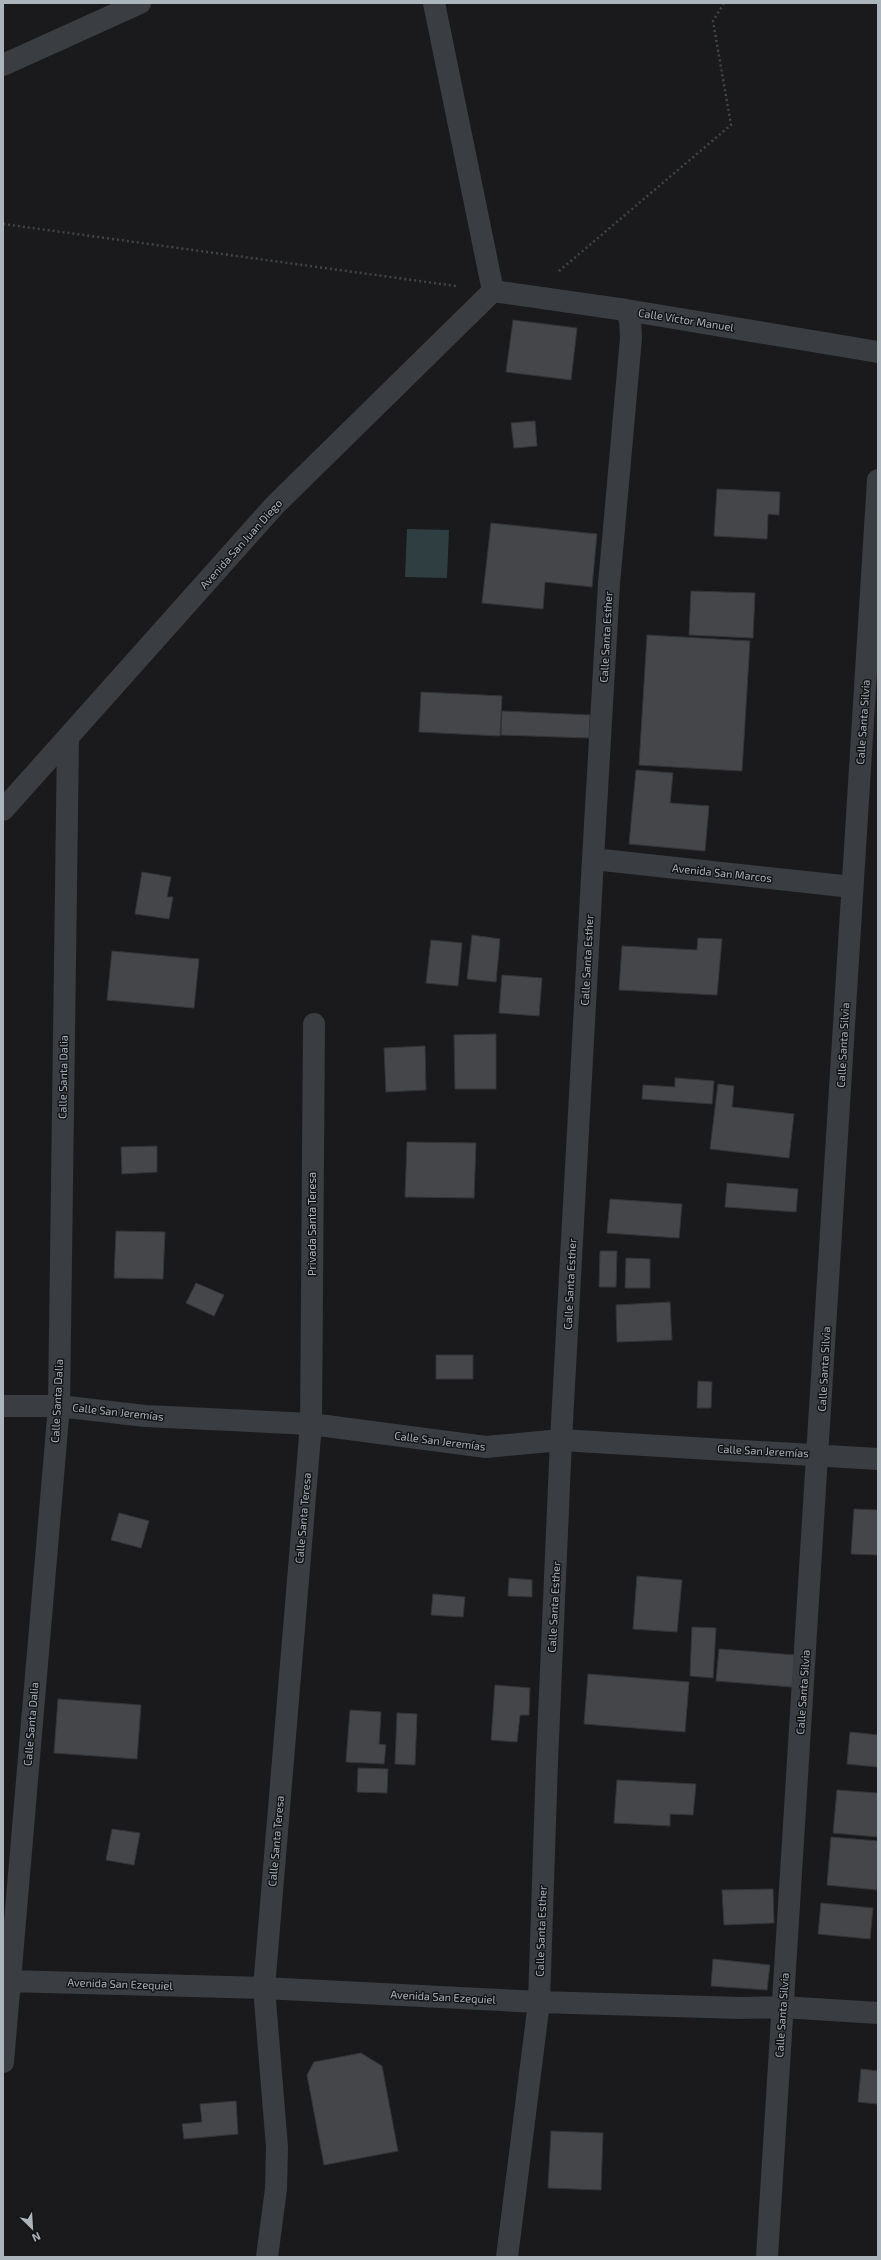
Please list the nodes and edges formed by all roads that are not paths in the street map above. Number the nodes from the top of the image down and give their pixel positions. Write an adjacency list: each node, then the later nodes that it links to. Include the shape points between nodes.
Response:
1 (140, 3): 3 (street)
2 (434, 3): 4 (street)
3 (3, 65)
4 (493, 291): 5 (street, Calle Víctor Manuel); 8 (street, Avenida San Juan Diego, via 275,506)
5 (626, 310): 6 (street, Calle Víctor Manuel); 10 (street, Calle Santa Esther, via 630,321 631,338 609,584)
6 (878, 352)
7 (878, 480): 11 (street, Calle Santa Silvia)
8 (68, 739): 9 (street, Avenida San Juan Diego); 14 (street, Calle Santa Dalia)
9 (3, 810)
10 (592, 859): 11 (street, Avenida San Marcos); 16 (street, Calle Santa Esther)
11 (852, 887): 17 (street, Calle Santa Silvia)
12 (314, 1024): 15 (street, Privada Santa Teresa)
13 (3, 1406): 14 (street, Calle San Jeremías)
14 (59, 1406): 15 (street, Calle San Jeremías, via 146,1416); 19 (street, Calle Santa Dalia)
15 (311, 1424): 16 (street, Calle San Jeremías, via 486,1447); 20 (street, Calle Santa Teresa)
16 (561, 1440): 17 (street, Calle San Jeremías); 21 (street, Calle Santa Esther)
17 (818, 1454): 18 (street, Calle San Jeremías); 22 (street, Calle Santa Silvia)
18 (878, 1459)
19 (8, 1981): 20 (street, Avenida San Ezequiel); 24 (street, Calle Santa Dalia)
20 (264, 1988): 21 (street, Avenida San Ezequiel); 25 (street, Calle Santa Teresa, via 278,2147 276,2189)
21 (539, 2002): 22 (street, Avenida San Ezequiel); 26 (street, Calle Santa Esther)
22 (783, 2007): 23 (street, Avenida San Ezequiel); 27 (street, Calle Santa Silvia)
23 (878, 2013)
24 (3, 2062)
25 (267, 2257)
26 (508, 2257)
27 (767, 2257)

